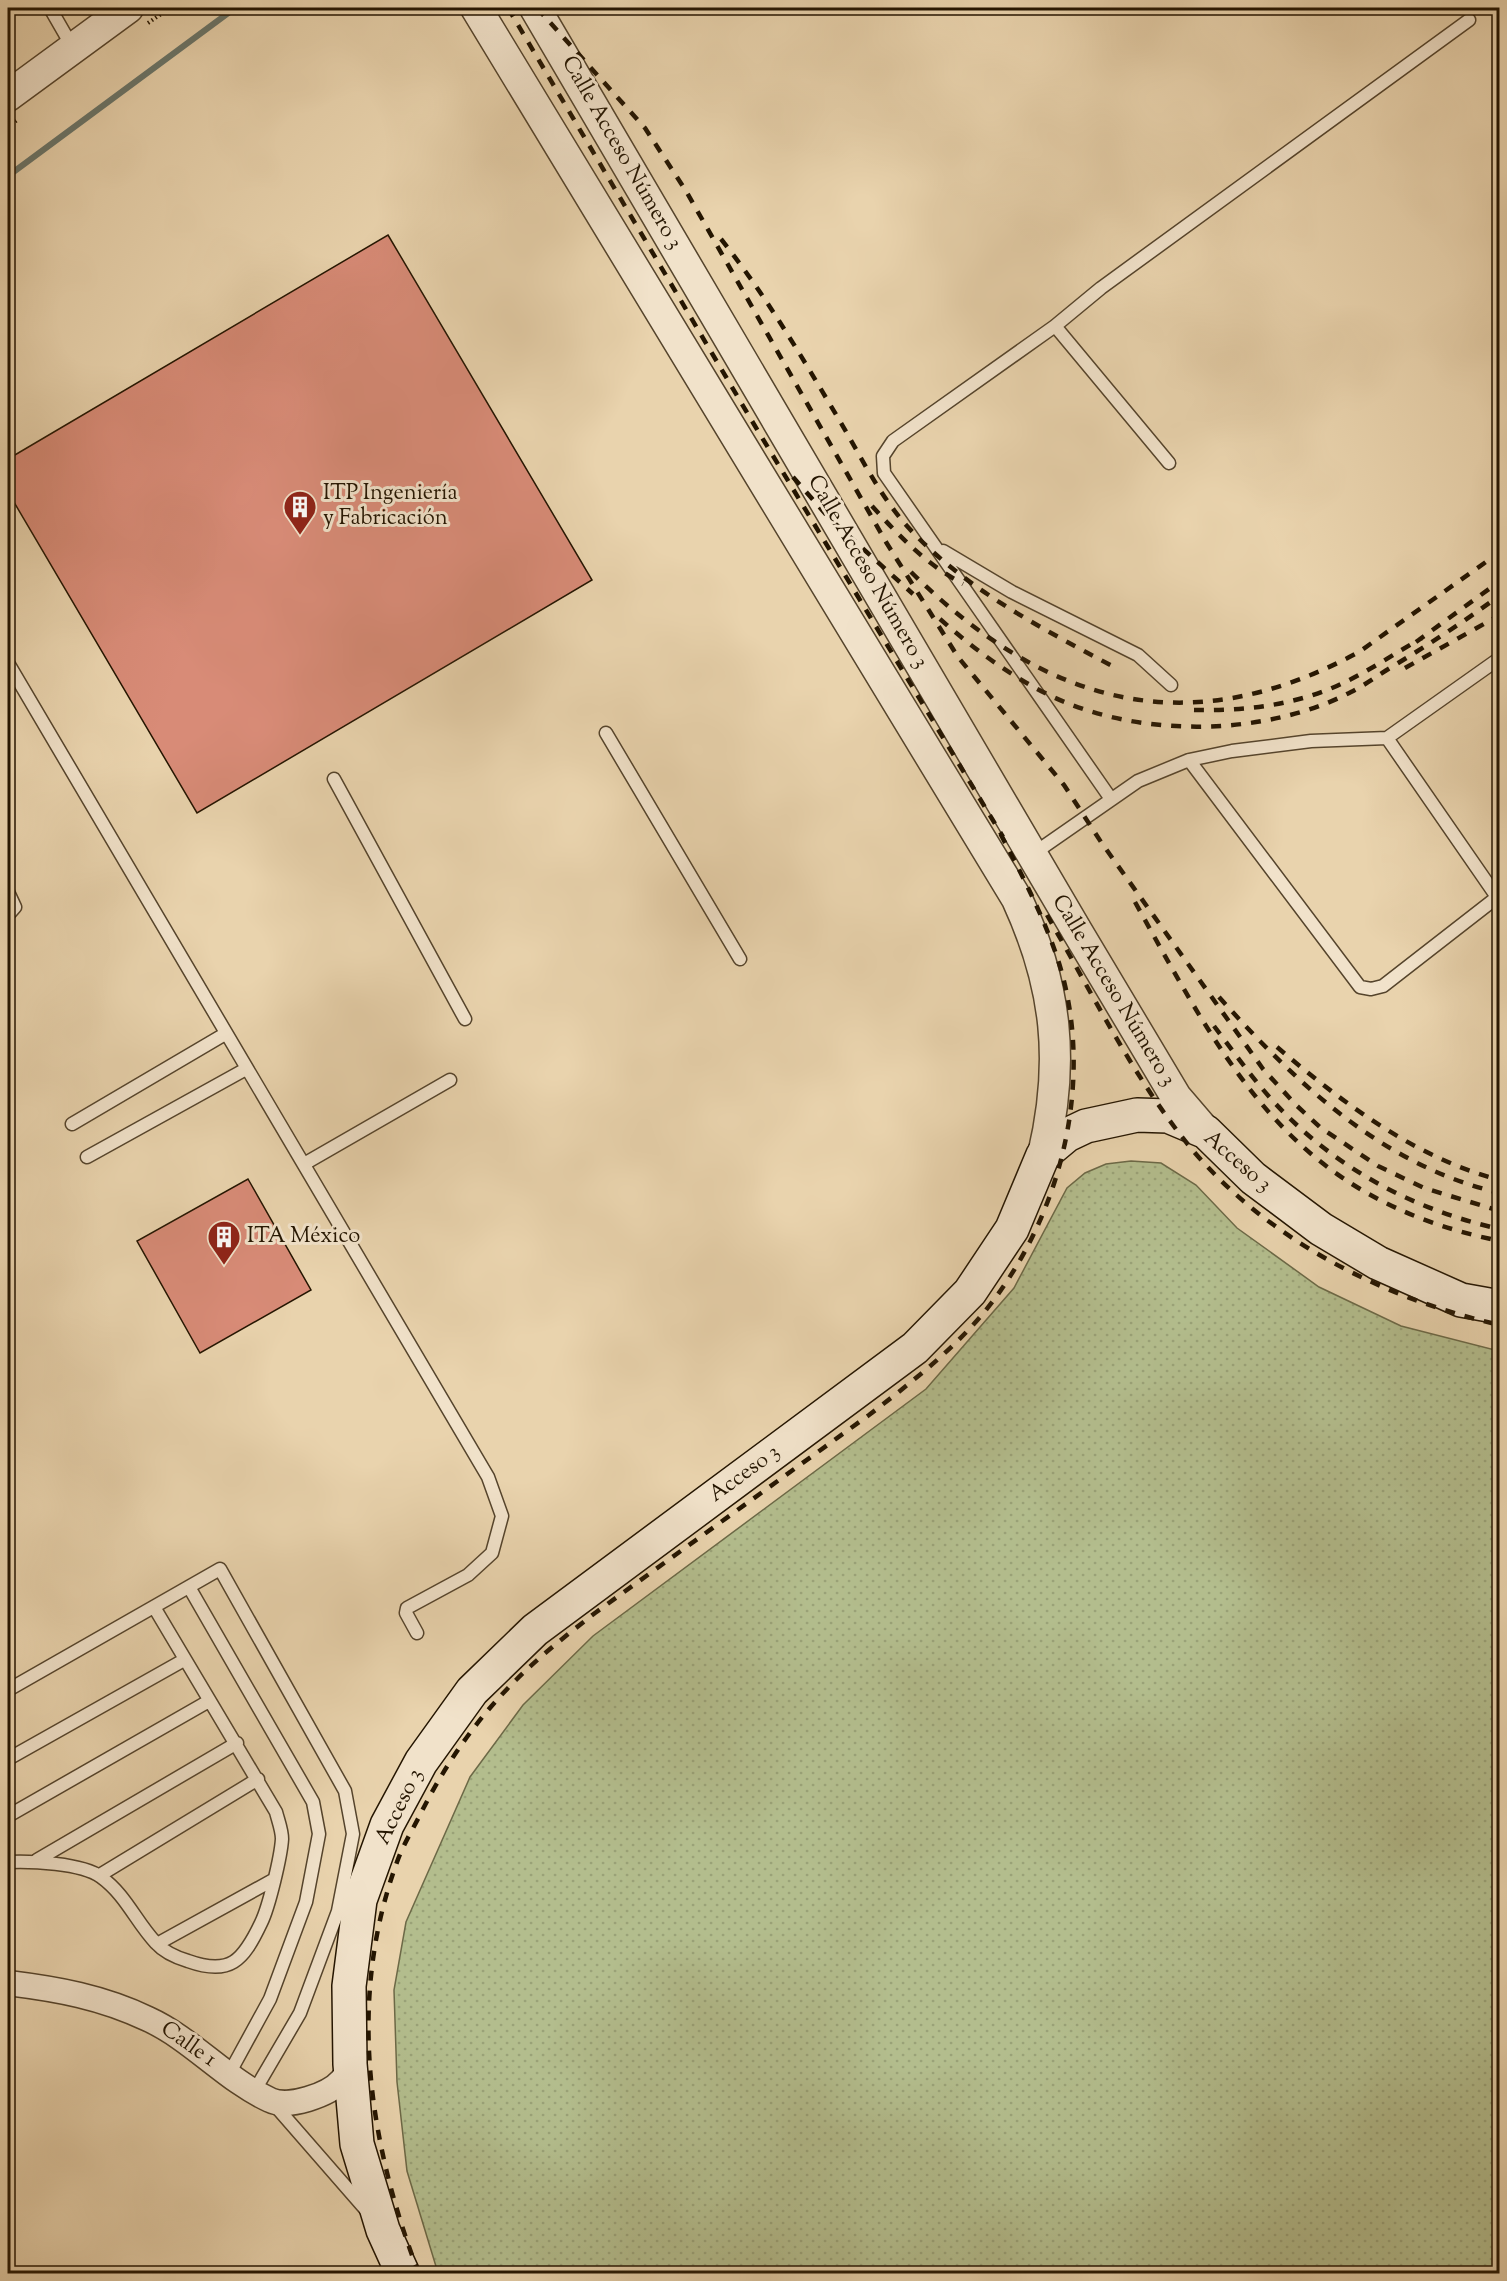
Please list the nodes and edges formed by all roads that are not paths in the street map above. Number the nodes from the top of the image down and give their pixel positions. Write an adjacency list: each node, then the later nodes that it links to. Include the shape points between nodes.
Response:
1 (50, 8): 6 (lane)
2 (128, 8): 6 (street)
3 (476, 8): 30 (street, Calle Acceso Número 3, via 1017,899 1034,936 1052,1007 1056,1064 1053,1111)
4 (535, 8): 19 (street, Calle Acceso Número 3)
5 (1468, 20): 8 (lane, via 1101,288)
6 (73, 48): 7 (street)
7 (8, 96)
8 (1055, 326): 9 (lane); 10 (lane, via 893,441 883,456 884,473)
9 (1169, 463)
10 (938, 549): 13 (lane, via 1012,592 1138,655); 18 (lane)
11 (1500, 658): 15 (lane)
12 (8, 663): 25 (lane)
13 (1171, 686)
14 (606, 734): 23 (lane)
15 (1387, 738): 16 (lane, via 1311,741 1232,750); 21 (lane)
16 (1189, 760): 18 (lane, via 1138,781); 21 (lane, via 1360,987 1383,986)
17 (334, 779): 24 (lane)
18 (1111, 799): 19 (lane)
19 (1032, 855): 29 (street, Calle Acceso Número 3, via 1176,1097)
20 (8, 892): 22 (lane, via 15,907)
21 (1498, 896)
22 (8, 915)
23 (740, 959)
24 (465, 1019)
25 (225, 1034): 26 (lane); 28 (lane)
26 (246, 1069): 31 (lane); 32 (lane)
27 (450, 1080): 32 (lane)
28 (72, 1124)
29 (1206, 1132): 30 (main road, Acceso 3, via 1168,1116 1137,1115 1086,1126 1067,1135); 33 (main road, Acceso 3, via 1253,1178 1340,1241 1378,1263 1461,1300)
30 (1043, 1155): 50 (main road, Acceso 3, via 1006,1238 970,1292 915,1348 535,1630 472,1691 421,1762 387,1826 360,1900 349,1986)
31 (87, 1157)
32 (304, 1164): 36 (lane, via 488,1477 502,1516 492,1553 468,1575 407,1608)
33 (1500, 1307)
34 (189, 1587): 35 (lane); 51 (lane, via 313,1802 319,1834 306,1902 270,1999); 52 (lane, via 220,1569 345,1791 353,1834 338,1911 300,2013)
35 (153, 1607): 37 (lane); 38 (lane)
36 (417, 1633)
37 (184, 1660): 39 (lane); 41 (lane)
38 (8, 1690)
39 (209, 1701): 40 (lane); 43 (lane)
40 (237, 1743): 42 (lane); 44 (lane)
41 (8, 1759)
42 (258, 1779): 46 (lane); 47 (lane, via 276,1812 282,1838)
43 (8, 1816)
44 (37, 1860): 45 (lane); 46 (lane)
45 (8, 1862)
46 (100, 1875): 48 (lane, via 127,1901)
47 (273, 1880): 48 (lane); 48 (lane, via 262,1921 247,1949 230,1965 207,1968 179,1958)
48 (157, 1944)
49 (8, 1983): 51 (street, Calle 1, via 70,1990 116,2004 152,2020)
50 (350, 2064): 52 (street, via 342,2081 320,2095 299,2102); 53 (main road, Acceso 3, via 357,2144)
51 (230, 2074): 52 (street, Calle 1)
52 (263, 2096): 53 (lane)
53 (383, 2230): 54 (main road, Acceso 3)
54 (402, 2274)

